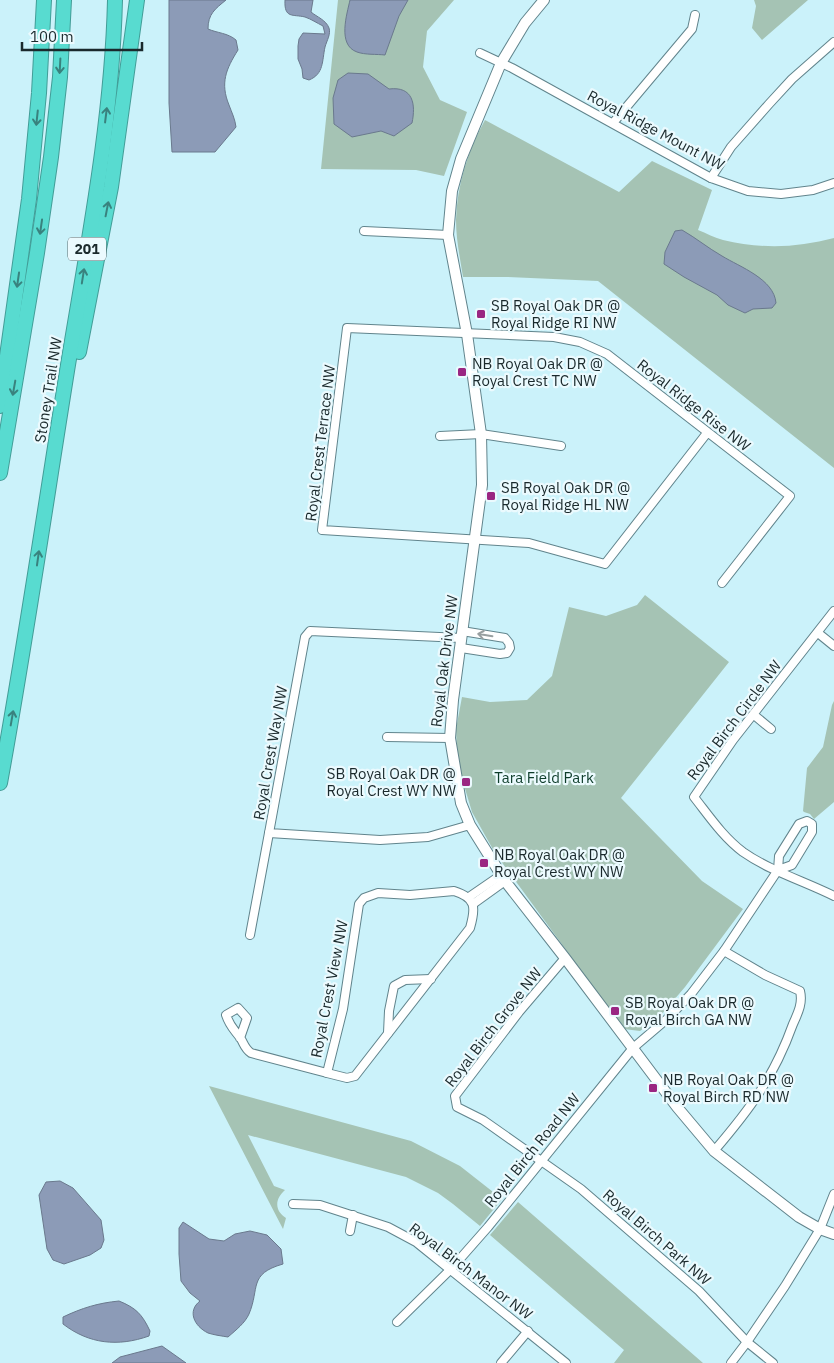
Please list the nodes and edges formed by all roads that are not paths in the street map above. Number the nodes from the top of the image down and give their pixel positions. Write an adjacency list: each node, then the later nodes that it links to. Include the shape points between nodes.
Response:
1 (44, 0): 16 (highway, one-way to 16, via 29,199)
2 (64, 0): 21 (highway, one-way to 21, via 51,157)
3 (115, 0): 22 (highway, Stoney Trail NW / 201, one-way to 3, via 96,195 110,82)
4 (137, 0): 22 (highway, one-way to 4, via 55,474 111,187)
5 (544, 0): 9 (street, Royal Oak Drive NW)
6 (695, 15): 10 (street, via 692,29)
7 (834, 42): 11 (street, via 779,92 730,147)
8 (480, 53): 9 (street, Royal Ridge Mount NW)
9 (502, 63): 10 (street, Royal Ridge Mount NW); 14 (street, Royal Oak Drive NW, via 460,159 452,191)
10 (612, 123): 11 (street, Royal Ridge Mount NW)
11 (711, 178): 12 (street, Royal Ridge Mount NW, via 748,191 781,194 813,190)
12 (834, 183)
13 (364, 231): 14 (street)
14 (448, 235): 15 (street, Royal Oak Drive NW)
15 (468, 334): 17 (street, Royal Ridge Rise NW, via 554,337 580,342 607,354); 18 (street, Royal Oak Drive NW); 23 (street, Royal Crest Terrace NW, via 347,328 322,530)
16 (0, 406)
17 (706, 433): 23 (street, via 605,564 529,543); 24 (street, Royal Ridge Rise NW, via 790,496)
18 (482, 434): 19 (street); 20 (street); 23 (street, Royal Oak Drive NW, via 482,485)
19 (440, 436)
20 (561, 446)
21 (0, 472)
22 (46, 496): 33 (highway, Stoney Trail NW / 201, one-way to 22)
23 (476, 539): 27 (street, Royal Oak Drive NW)
24 (722, 583)
25 (834, 611): 26 (street, Royal Birch Circle NW)
26 (818, 633): 28 (street); 29 (street, Royal Birch Circle NW)
27 (462, 639): 27 (street, one-way to 27, via 500,654 507,653 510,648 505,638); 32 (street, Royal Oak Drive NW); 35 (street, Royal Crest Way NW, via 310,631 305,637)
28 (834, 646)
29 (754, 715): 30 (street); 36 (street, Royal Birch Circle NW, via 694,797 743,852)
30 (772, 729)
31 (387, 737): 32 (street)
32 (450, 738): 34 (street, Royal Oak Drive NW, via 461,804)
33 (0, 783)
34 (470, 825): 35 (street, Royal Crest Way NW, via 428,837 380,840); 37 (street, Royal Oak Drive NW)
35 (270, 833): 40 (street)
36 (778, 870): 36 (street, via 792,865 812,832 812,824 807,821 799,824 779,856); 38 (street, Royal Birch Circle NW); 41 (street, Royal Birch Road NW)
37 (503, 878): 39 (street); 42 (street, Royal Oak Drive NW)
38 (834, 896)
39 (471, 900): 43 (street, Royal Crest View NW, via 474,915 470,928); 47 (street, Royal Crest View NW, via 454,891 410,895 378,893 364,898 359,904 342,1009)
40 (250, 935)
41 (724, 951): 46 (street, Royal Birch Road NW, via 691,994); 48 (street, via 800,991 802,1000 772,1075)
42 (565, 958): 46 (street, Royal Oak Drive NW); 49 (street, Royal Birch Grove NW, via 455,1096 456,1107 483,1120)
43 (431, 979): 44 (street, Royal Crest View NW); 44 (street, via 405,980 394,986)
44 (388, 1033): 47 (street, Royal Crest View NW, via 355,1076 347,1078)
45 (240, 1038): 47 (street, via 251,1052)
46 (633, 1048): 48 (street, Royal Oak Drive NW); 49 (street, Royal Birch Road NW)
47 (327, 1073)
48 (714, 1151): 53 (street, Royal Oak Drive NW, via 773,1198)
49 (540, 1162): 56 (street, Royal Birch Road NW); 59 (street, Royal Birch Park NW, via 581,1189 623,1225 699,1292)
50 (834, 1194): 53 (street)
51 (292, 1204): 52 (street, Royal Birch Manor NW, via 320,1204)
52 (353, 1215): 54 (street); 56 (street, Royal Birch Manor NW, via 388,1226 416,1242)
53 (820, 1229): 55 (street, Royal Oak Drive NW); 59 (street)
54 (350, 1231)
55 (834, 1234)
56 (451, 1269): 57 (street, Royal Birch Road NW); 58 (street, Royal Birch Manor NW)
57 (397, 1322)
58 (528, 1331): 60 (street); 61 (street, Royal Birch Manor NW)
59 (747, 1342): 62 (street); 63 (street, Royal Birch Park NW)
60 (501, 1363)
61 (566, 1363)
62 (730, 1363)
63 (773, 1363)

